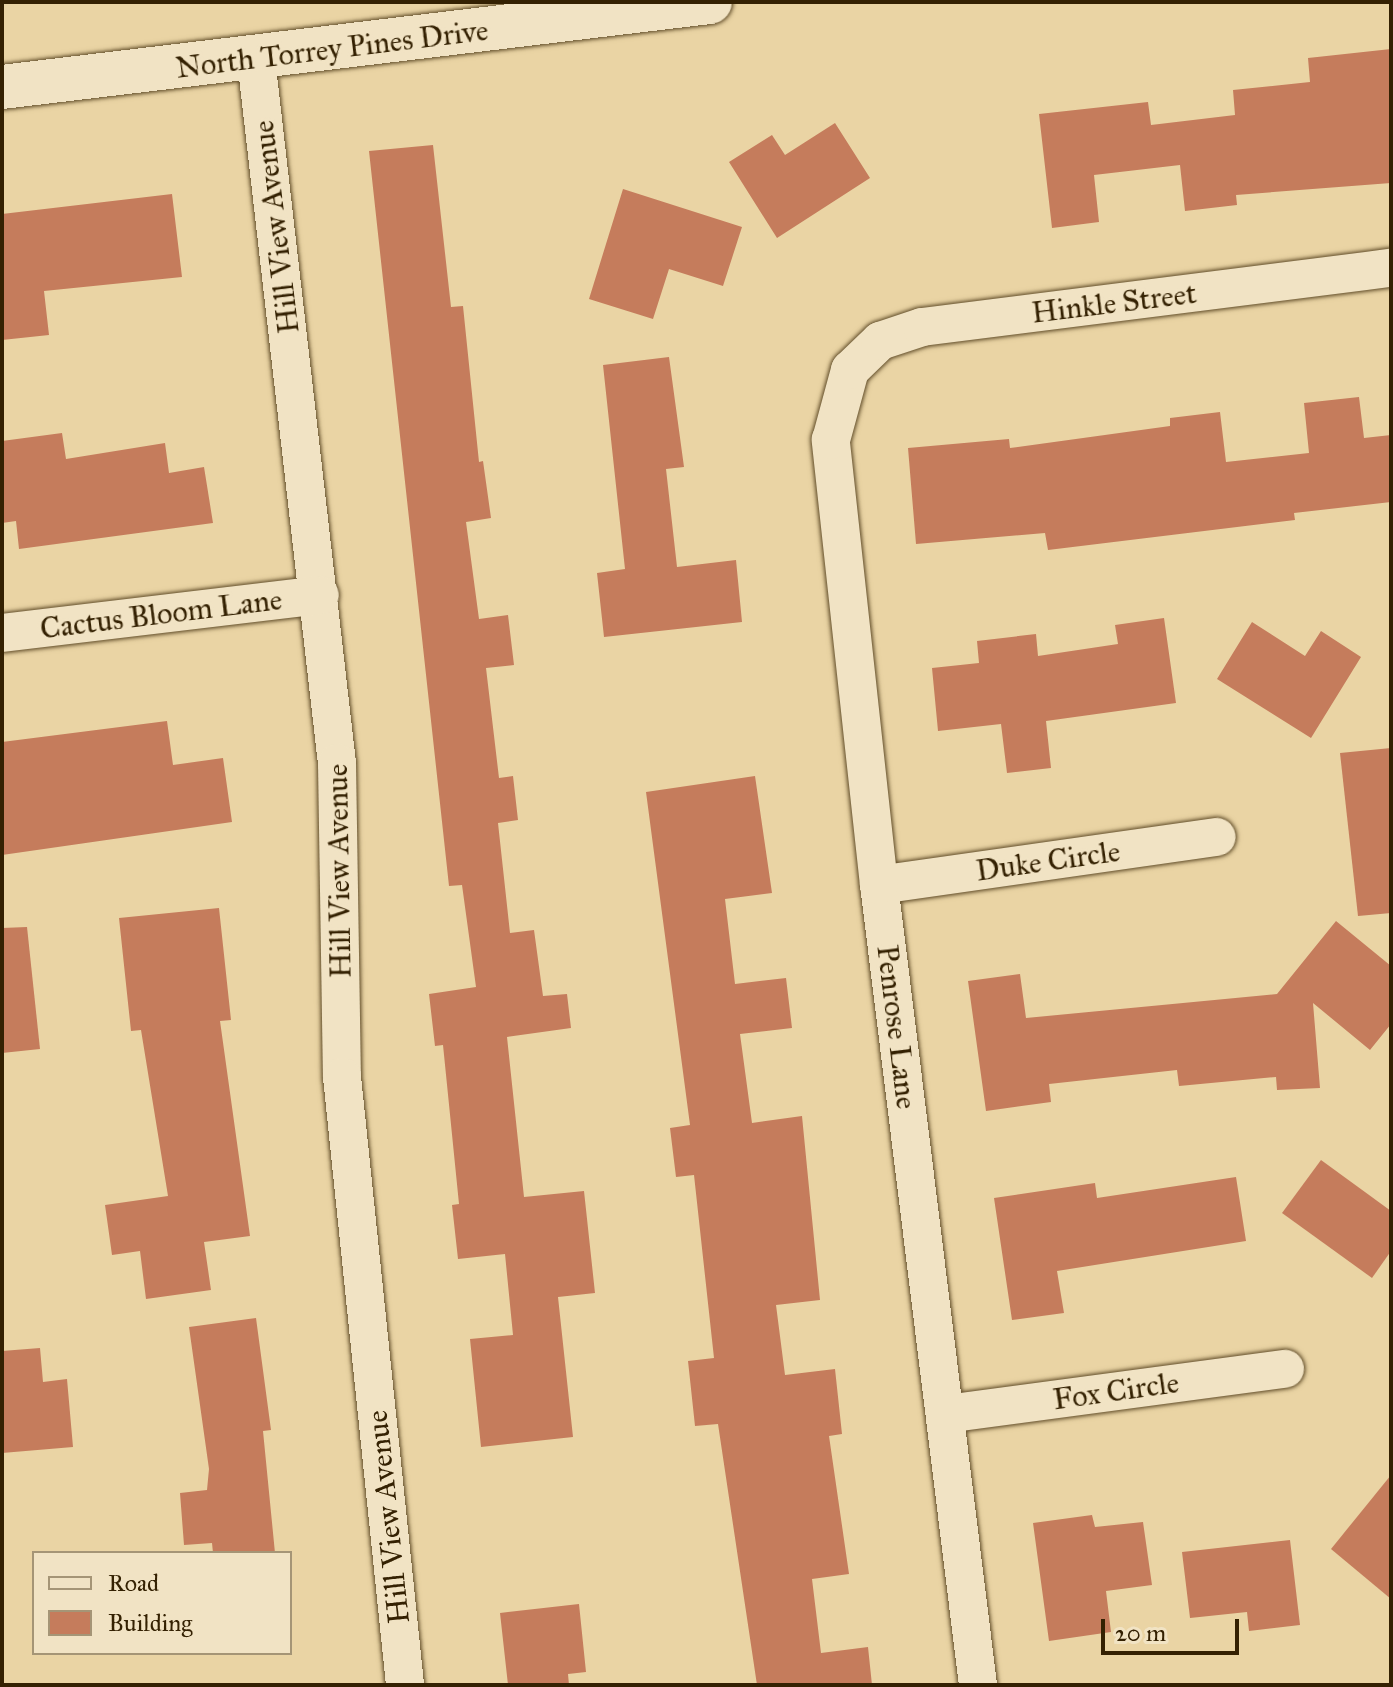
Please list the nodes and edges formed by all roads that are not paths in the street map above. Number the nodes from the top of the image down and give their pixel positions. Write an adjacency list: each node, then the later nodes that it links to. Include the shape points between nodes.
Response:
1 (710, 2): 2 (main road, North Torrey Pines Drive)
2 (256, 59): 3 (main road, North Torrey Pines Drive); 6 (street, Hill View Avenue)
3 (2, 87)
4 (1391, 268): 5 (street, Hinkle Street, via 922,327 880,341)
5 (850, 370): 9 (street, Penrose Lane, via 831,440)
6 (320, 595): 7 (street, Cactus Bloom Lane); 12 (street, Hill View Avenue, via 337,763 342,1077)
7 (2, 633)
8 (1217, 837): 9 (street, Duke Circle)
9 (879, 885): 11 (street, Penrose Lane)
10 (1285, 1369): 11 (street, Fox Circle)
11 (946, 1414): 13 (street, Penrose Lane)
12 (405, 1685)
13 (978, 1685)

